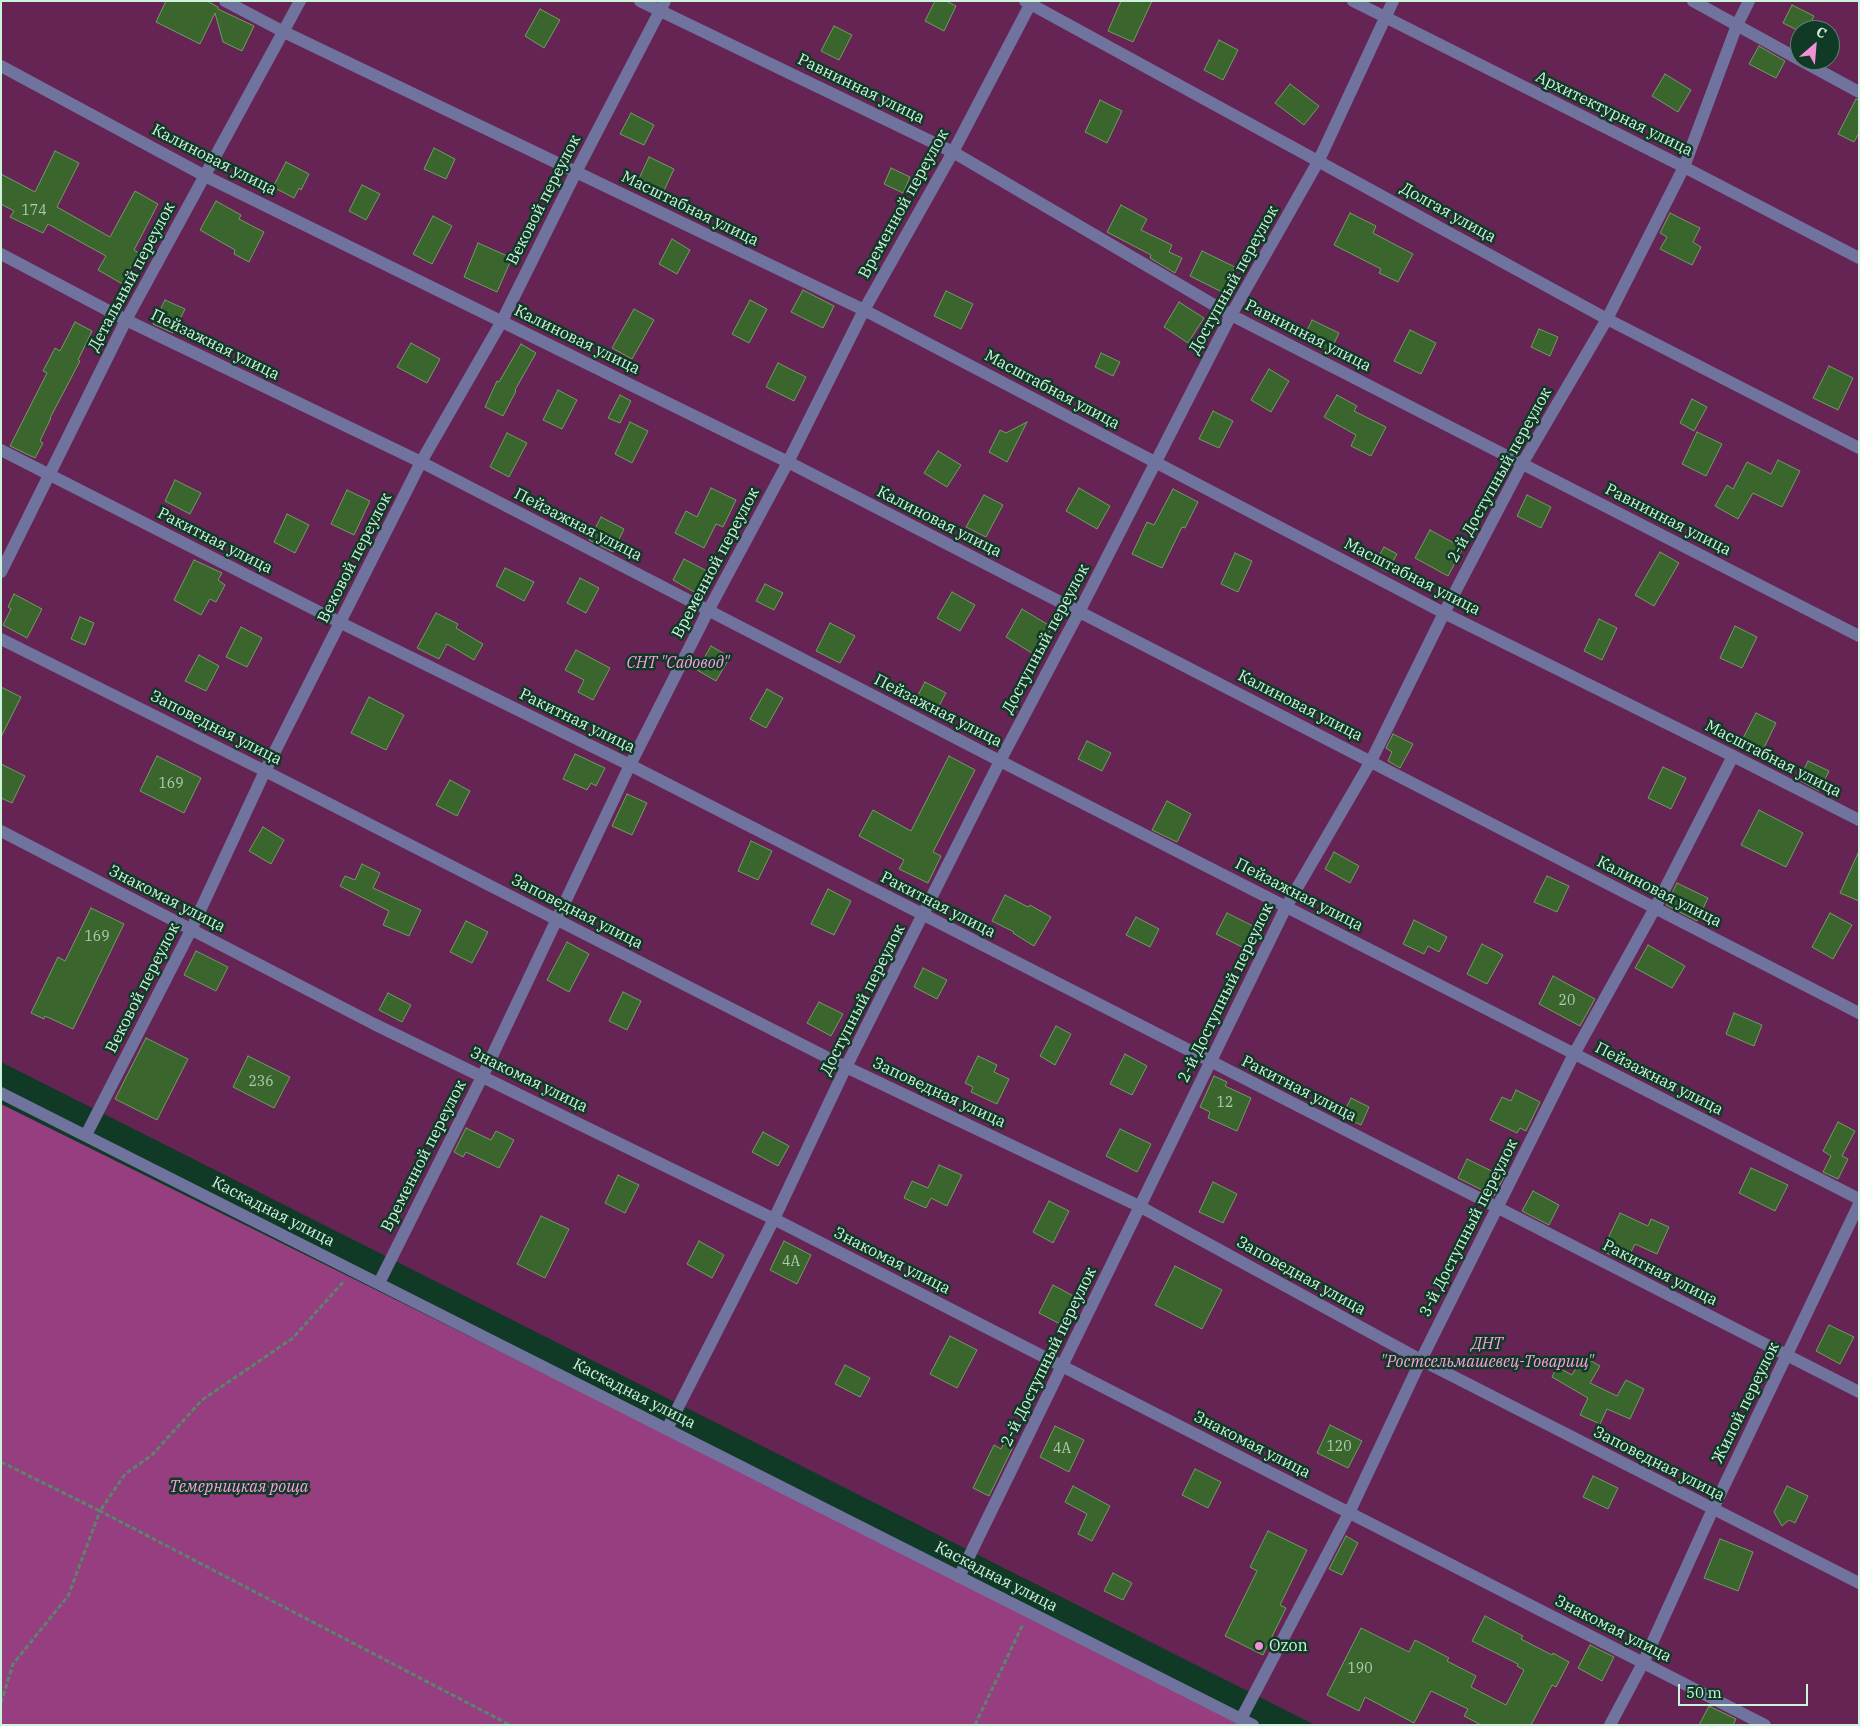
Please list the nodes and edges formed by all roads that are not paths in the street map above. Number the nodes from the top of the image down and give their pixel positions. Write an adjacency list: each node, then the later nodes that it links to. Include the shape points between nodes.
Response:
1 (225, 1): 12 (street, Масштабная улица)
2 (300, 1): 12 (street, Детальный переулок)
3 (640, 1): 9 (street, Равнинная улица)
4 (1353, 1): 10 (street, Архитектурная улица)
5 (1393, 1): 10 (street, Доступный переулок)
6 (1693, 1): 11 (street)
7 (1749, 1): 11 (street, 2-й Доступный переулок)
8 (1029, 2): 17 (street, Временной переулок); 18 (street, Долгая улица)
9 (662, 6): 17 (street, Равнинная улица); 20 (street, Вековой переулок)
10 (1386, 19): 18 (street, Доступный переулок); 19 (street, Архитектурная улица)
11 (1737, 25): 13 (street); 19 (street, 2-й Доступный переулок)
12 (284, 32): 20 (street, Масштабная улица); 21 (street, Детальный переулок)
13 (1790, 54)
14 (1, 66): 21 (street, Калиновая улица)
15 (1818, 70): 16 (street)
16 (1859, 92)
17 (953, 152): 24 (street, Временной переулок); 25 (street, Равнинная улица)
18 (1319, 160): 25 (street, Доступный переулок); 26 (street, Долгая улица)
19 (1684, 166): 23 (street, Архитектурная улица); 26 (street, 2-й Доступный переулок)
20 (576, 172): 24 (street, Масштабная улица); 28 (street, Вековой переулок)
21 (205, 176): 27 (street, Детальный переулок); 28 (street, Калиновая улица)
22 (1, 254): 27 (street, Пейзажная улица)
23 (1859, 258)
24 (864, 310): 32 (street, Временной переулок); 33 (street, Масштабная улица)
25 (1232, 315): 33 (street, Доступный переулок); 34 (street, Равнинная улица)
26 (1607, 319): 29 (street, Долгая улица); 34 (street, 2-й Доступный переулок)
27 (126, 320): 31 (street, Пейзажная улица); 35 (street, Детальный переулок)
28 (502, 321): 31 (street, Вековой переулок); 32 (street, Калиновая улица)
29 (1859, 448)
30 (1, 450): 35 (street, Ракитная улица)
31 (421, 462): 37 (street, Пейзажная улица); 40 (street, Вековой переулок)
32 (788, 462): 37 (street, Временной переулок); 38 (street, Калиновая улица)
33 (1156, 462): 38 (street, Доступный переулок); 39 (street, Масштабная улица)
34 (1522, 464): 39 (street, 2-й Доступный переулок); 41 (street, Равнинная улица)
35 (49, 475): 36 (street, Детальный переулок); 40 (street, Ракитная улица)
36 (1, 572)
37 (708, 611): 44 (street, Пейзажная улица); 46 (street, Временной переулок)
38 (1080, 612): 44 (street, Доступный переулок); 45 (street, Калиновая улица)
39 (1444, 613): 43 (street, Масштабная улица); 45 (street, 2-й Доступный переулок)
40 (341, 623): 46 (street, Ракитная улица); 47 (street, Вековой переулок)
41 (1859, 636)
42 (1, 639): 47 (street, Заповедная улица)
43 (1733, 756): 48 (street, Масштабная улица); 51 (street, 3-й Доступный переулок)
44 (1000, 761): 50 (street, Пейзажная улица); 52 (street, Доступный переулок)
45 (1371, 761): 50 (street, 2-й Доступный переулок); 51 (street, Калиновая улица)
46 (630, 765): 52 (street, Ракитная улица); 53 (street, Временной переулок)
47 (265, 771): 53 (street, Заповедная улица); 54 (street, Вековой переулок)
48 (1859, 820)
49 (1, 831): 54 (street, Знакомая улица)
50 (1286, 907): 56 (street, Пейзажная улица); 57 (street, 2-й Доступный переулок)
51 (1654, 908): 55 (street, Калиновая улица); 56 (street, 3-й Доступный переулок)
52 (923, 916): 57 (street, Ракитная улица); 58 (street, Доступный переулок)
53 (556, 920): 58 (street, Заповедная улица); 59 (street, Временной переулок)
54 (191, 930): 59 (street, Знакомая улица, via 374,1024); 61 (street, Вековой переулок)
55 (1859, 1013)
56 (1574, 1054): 62 (street, Пейзажная улица); 65 (street, 3-й Доступный переулок)
57 (1210, 1062): 64 (street, 2-й Доступный переулок); 65 (street, Ракитная улица)
58 (846, 1068): 64 (street, Заповедная улица); 66 (street, Доступный переулок)
59 (483, 1075): 66 (street, Знакомая улица); 67 (street, Временной переулок)
60 (1, 1093): 61 (street, Каскадная улица)
61 (86, 1135): 67 (street, Каскадная улица)
62 (1859, 1199)
63 (1859, 1204): 68 (street, Жилой переулок)
64 (1139, 1206): 69 (street, Заповедная улица); 70 (street, 2-й Доступный переулок)
65 (1497, 1208): 68 (street, Ракитная улица); 69 (street, 3-й Доступный переулок)
66 (774, 1219): 70 (street, Знакомая улица); 72 (street, Доступный переулок)
67 (379, 1283): 72 (street, Каскадная улица)
68 (1787, 1356): 71 (street, Ракитная улица); 73 (street, Жилой переулок)
69 (1421, 1360): 73 (street, Заповедная улица); 74 (street, 3-й Доступный переулок)
70 (1063, 1367): 74 (street, Знакомая улица); 75 (street, 2-й Доступный переулок)
71 (1859, 1392)
72 (667, 1429): 75 (street, Каскадная улица)
73 (1713, 1509): 76 (street, Заповедная улица); 77 (street, Жилой переулок)
74 (1349, 1513): 77 (street, Знакомая улица); 78 (street, 3-й Доступный переулок)
75 (959, 1577): 78 (street, Каскадная улица)
76 (1859, 1583)
77 (1643, 1663): 80 (street, Жилой переулок); 81 (street, Знакомая улица)
78 (1241, 1719): 79 (street, Каскадная улица)
79 (1253, 1725)
80 (1610, 1725)
81 (1765, 1725)

